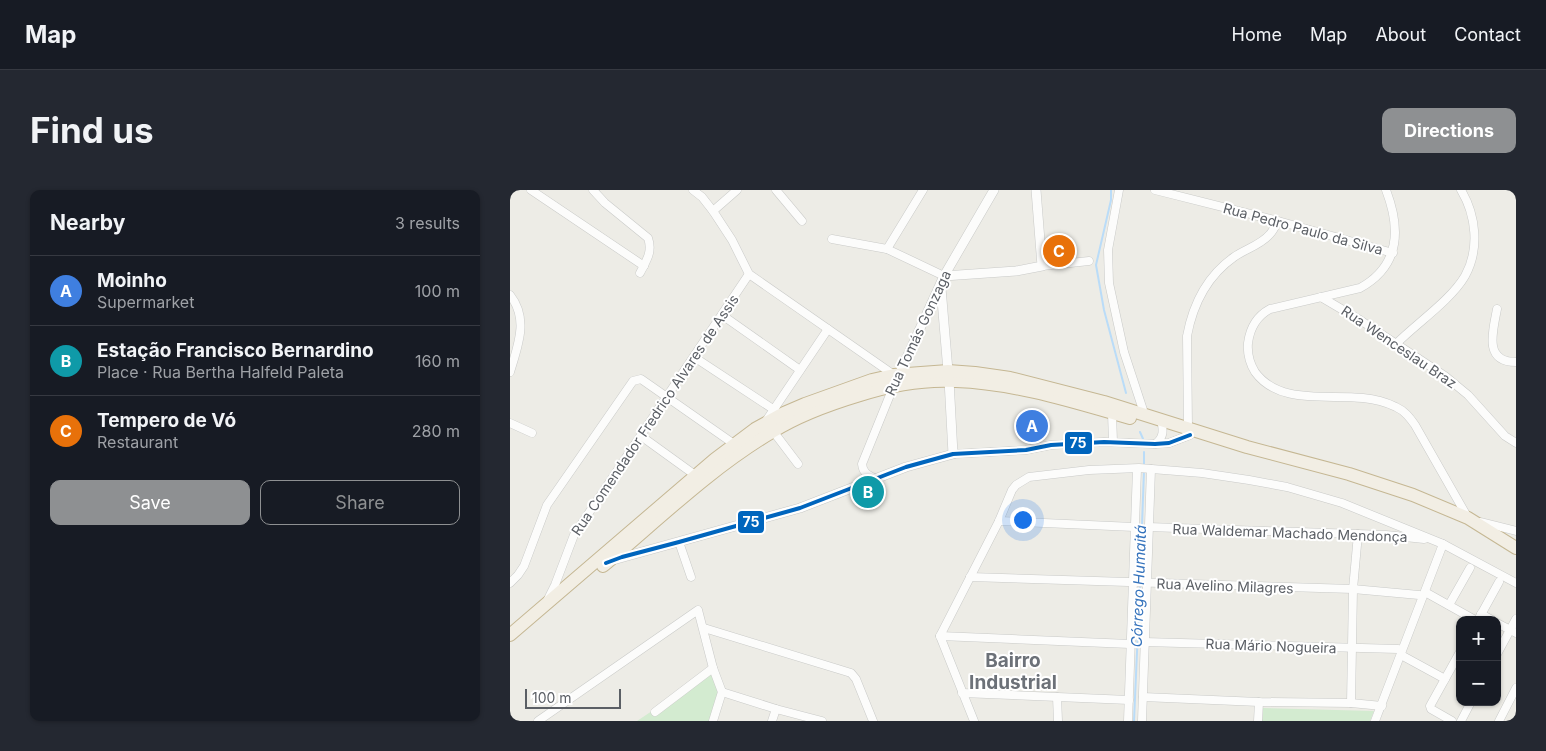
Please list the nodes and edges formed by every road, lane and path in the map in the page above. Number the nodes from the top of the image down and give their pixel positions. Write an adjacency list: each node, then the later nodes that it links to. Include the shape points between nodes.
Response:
1 (531, 190): 2 (street, via 642,270 651,246 648,238 604,203)
2 (593, 190)
3 (693, 190): 13 (street)
4 (736, 190): 13 (street)
5 (776, 190): 14 (street)
6 (922, 190): 17 (street)
7 (994, 190): 22 (street, Rua Tomás Gonzaga)
8 (1036, 190): 20 (street)
9 (1119, 190): 40 (street, via 1108,250 1109,283 1124,352)
10 (1155, 190): 15 (street, Rua Pedro Paulo da Silva)
11 (1386, 190): 18 (street, via 1395,226)
12 (1462, 190): 30 (street, via 1470,207 1475,235 1466,275 1447,298)
13 (713, 211): 21 (street, via 732,240)
14 (802, 221)
15 (1278, 221): 18 (street, Rua Pedro Paulo da Silva); 44 (street, via 1270,234 1216,272 1202,292 1187,336)
16 (832, 239): 17 (street)
17 (887, 249): 22 (street)
18 (1392, 253): 24 (street, via 1386,266 1372,281 1360,288)
19 (1089, 261): 20 (street)
20 (1042, 266): 22 (street)
21 (748, 274): 26 (street, Rua Comendador Fredrico Alvares de Assis); 29 (street)
22 (944, 276): 27 (street, Rua Tomás Gonzaga); 28 (street, via 941,288)
23 (510, 295): 34 (street, via 520,314 521,334)
24 (1321, 297): 30 (street, Rua Wenceslau Braz); 57 (street, via 1270,309 1258,316 1248,341 1253,368 1262,381 1274,388 1301,396 1364,398 1405,412 1416,425)
25 (1497, 309): 32 (street, via 1492,345 1499,358)
26 (722, 315): 31 (street, Rua Comendador Fredrico Alvares de Assis); 33 (street)
27 (925, 316): 28 (street, via 934,311); 36 (street, Rua Tomás Gonzaga)
28 (944, 316): 35 (street)
29 (828, 329): 33 (street); 36 (street)
30 (1396, 344): 48 (street, Rua Wenceslau Braz, via 1434,367 1468,394 1505,436)
31 (694, 357): 37 (street, Rua Comendador Fredrico Alvares de Assis); 38 (street)
32 (1516, 362)
33 (800, 370): 38 (street)
34 (510, 372)
35 (948, 376): 36 (highway); 39 (highway, via 1041,394); 40 (highway, via 1010,378); 51 (street)
36 (896, 378): 38 (highway, via 872,380); 43 (highway); 56 (street, Rua Tomás Gonzaga, via 862,464 866,474)
37 (667, 397): 46 (street, Rua Comendador Fredrico Alvares de Assis); 49 (street); 75 (street, via 641,379 633,381 547,505 524,566)
38 (778, 412): 43 (highway)
39 (1112, 413): 42 (highway); 47 (street)
40 (1144, 413): 42 (highway)
41 (510, 423): 45 (street)
42 (1162, 423): 44 (highway); 50 (street, via 1163,436)
43 (768, 428): 49 (highway); 52 (street); 70 (highway)
44 (1189, 432): 50 (street, via 1169,443); 57 (highway, via 1394,488); 69 (highway, via 1392,494 1467,524)
45 (532, 433)
46 (641, 436): 55 (street); 80 (street, Rua Comendador Fredrico Alvares de Assis, via 574,535)
47 (1113, 442): 50 (street); 51 (street)
48 (1516, 443)
49 (734, 444): 55 (highway)
50 (1155, 444)
51 (953, 454): 56 (street)
52 (798, 464)
53 (1138, 468): 54 (street); 58 (street, via 1029,477 1012,490); 60 (street)
54 (1149, 469): 59 (street, via 1288,487); 61 (street)
55 (695, 475): 80 (highway)
56 (874, 478): 66 (street, via 800,508)
57 (1468, 518): 62 (street); 68 (highway)
58 (999, 521): 60 (street); 73 (street)
59 (1391, 522): 64 (street); 65 (street)
60 (1134, 527): 77 (street)
61 (1148, 527): 63 (street, Rua Waldemar Machado Mendonça); 78 (street)
62 (1514, 530): 68 (street, via 1506,535)
63 (1358, 534): 64 (street, Rua Waldemar Machado Mendonça); 79 (street)
64 (1386, 535): 65 (street, Rua Waldemar Machado Mendonça)
65 (1431, 539): 67 (street)
66 (680, 542): 70 (street); 72 (street)
67 (1443, 544): 76 (street); 81 (street)
68 (1510, 544)
69 (1516, 554)
70 (606, 563): 93 (highway)
71 (1470, 568): 82 (street)
72 (691, 577)
73 (970, 577): 77 (street, Rua Avelino Milagres); 90 (street)
74 (1499, 582): 84 (street)
75 (510, 583)
76 (1516, 583)
77 (1134, 584): 78 (street, Rua Avelino Milagres); 92 (street)
78 (1145, 584): 79 (street, Rua Avelino Milagres); 91 (street)
79 (1353, 589): 81 (street, Rua Avelino Milagres); 94 (street)
80 (557, 590): 89 (highway, via 545,605)
81 (1422, 593): 82 (street); 96 (street)
82 (1449, 606): 83 (street)
83 (1473, 616)
84 (1479, 616)
85 (1516, 619): 88 (street)
86 (1501, 625): 88 (street)
87 (704, 628): 98 (street); 112 (street, via 698,610); 116 (street, via 851,673)
88 (1513, 632): 95 (street)
89 (510, 635)
90 (940, 636): 92 (street); 102 (street)
91 (1144, 642): 94 (street, Rua Mário Nogueira); 104 (street)
92 (1130, 644): 105 (street)
93 (510, 645)
94 (1353, 648): 96 (street, Rua Mário Nogueira); 107 (street)
95 (1501, 648)
96 (1399, 652): 99 (street); 108 (street)
97 (1456, 659): 99 (street)
98 (714, 668): 101 (street); 111 (street)
99 (1444, 679): 123 (street, via 1430,706)
100 (1516, 688): 125 (street)
101 (722, 692): 110 (street); 113 (street)
102 (962, 693): 103 (street); 117 (street)
103 (1058, 697): 105 (street); 118 (street)
104 (1142, 697): 106 (street); 120 (street)
105 (1129, 700): 119 (street)
106 (1259, 702): 107 (street); 121 (street)
107 (1351, 703): 108 (street)
108 (1382, 706): 122 (street)
109 (1469, 706): 124 (street)
110 (776, 709): 114 (street); 115 (street)
111 (655, 712)
112 (538, 721)
113 (713, 721)
114 (772, 721)
115 (822, 721)
116 (873, 721)
117 (974, 721)
118 (1058, 721)
119 (1128, 721)
120 (1142, 721)
121 (1258, 721)
122 (1375, 721)
123 (1452, 721)
124 (1461, 721)
125 (1499, 721)

